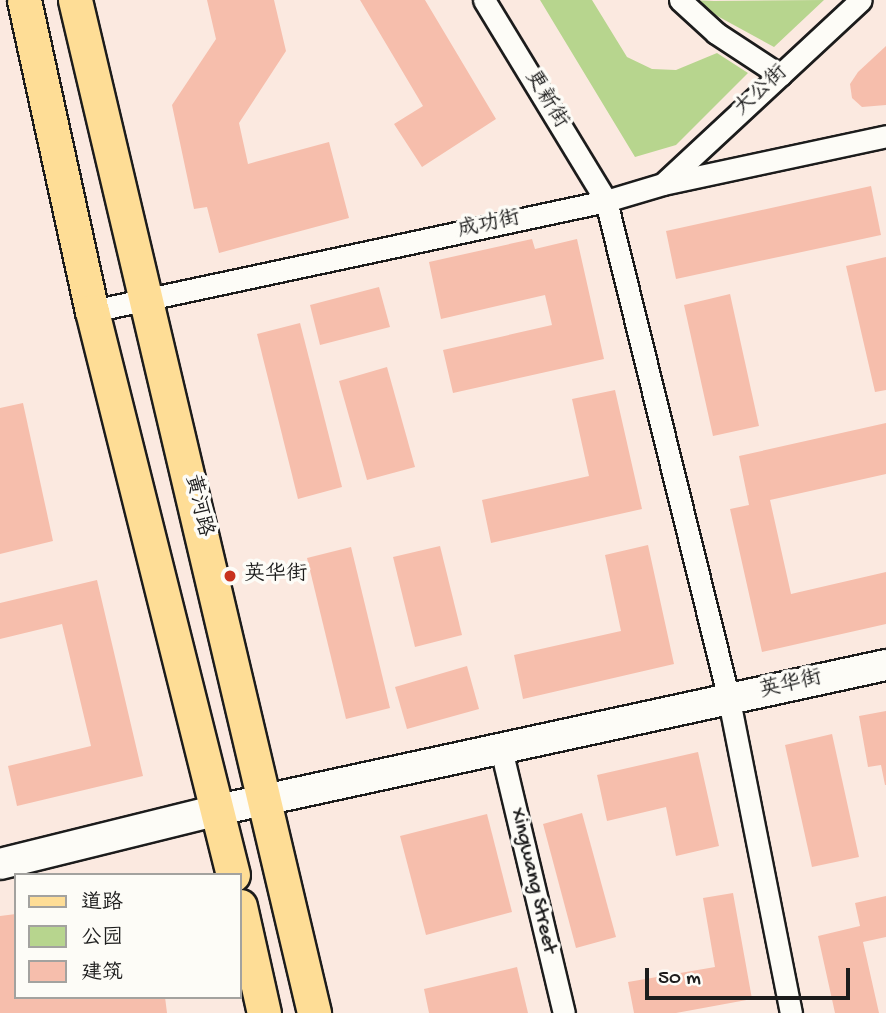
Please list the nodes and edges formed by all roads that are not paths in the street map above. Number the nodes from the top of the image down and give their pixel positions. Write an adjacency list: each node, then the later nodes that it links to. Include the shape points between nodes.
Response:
1 (24, 0): 11 (main road)
2 (75, 0): 10 (main road, 黄河路)
3 (484, 0): 9 (street, 更新街)
4 (680, 0): 6 (street, via 716,33)
5 (861, 0): 6 (street, 大公街)
6 (780, 75): 8 (street, 大公街)
7 (886, 136): 8 (street, 成功街)
8 (663, 184): 9 (street, 成功街)
9 (606, 201): 10 (street, 成功街); 13 (street, 更新街)
10 (148, 299): 11 (street, 成功街); 15 (main road, 黄河路)
11 (92, 311): 16 (main road)
12 (886, 665): 13 (street, 英华街)
13 (729, 700): 14 (street, 英华街); 23 (street, 更新街)
14 (501, 749): 15 (street, 英华街); 22 (street, Xingwang Street)
15 (265, 800): 16 (street, 英华街); 21 (main road, 黄河路)
16 (218, 810): 17 (street, 英华街); 18 (main road)
17 (0, 864)
18 (233, 873)
19 (242, 915): 20 (main road)
20 (264, 1013)
21 (314, 1013)
22 (564, 1013)
23 (791, 1013)

